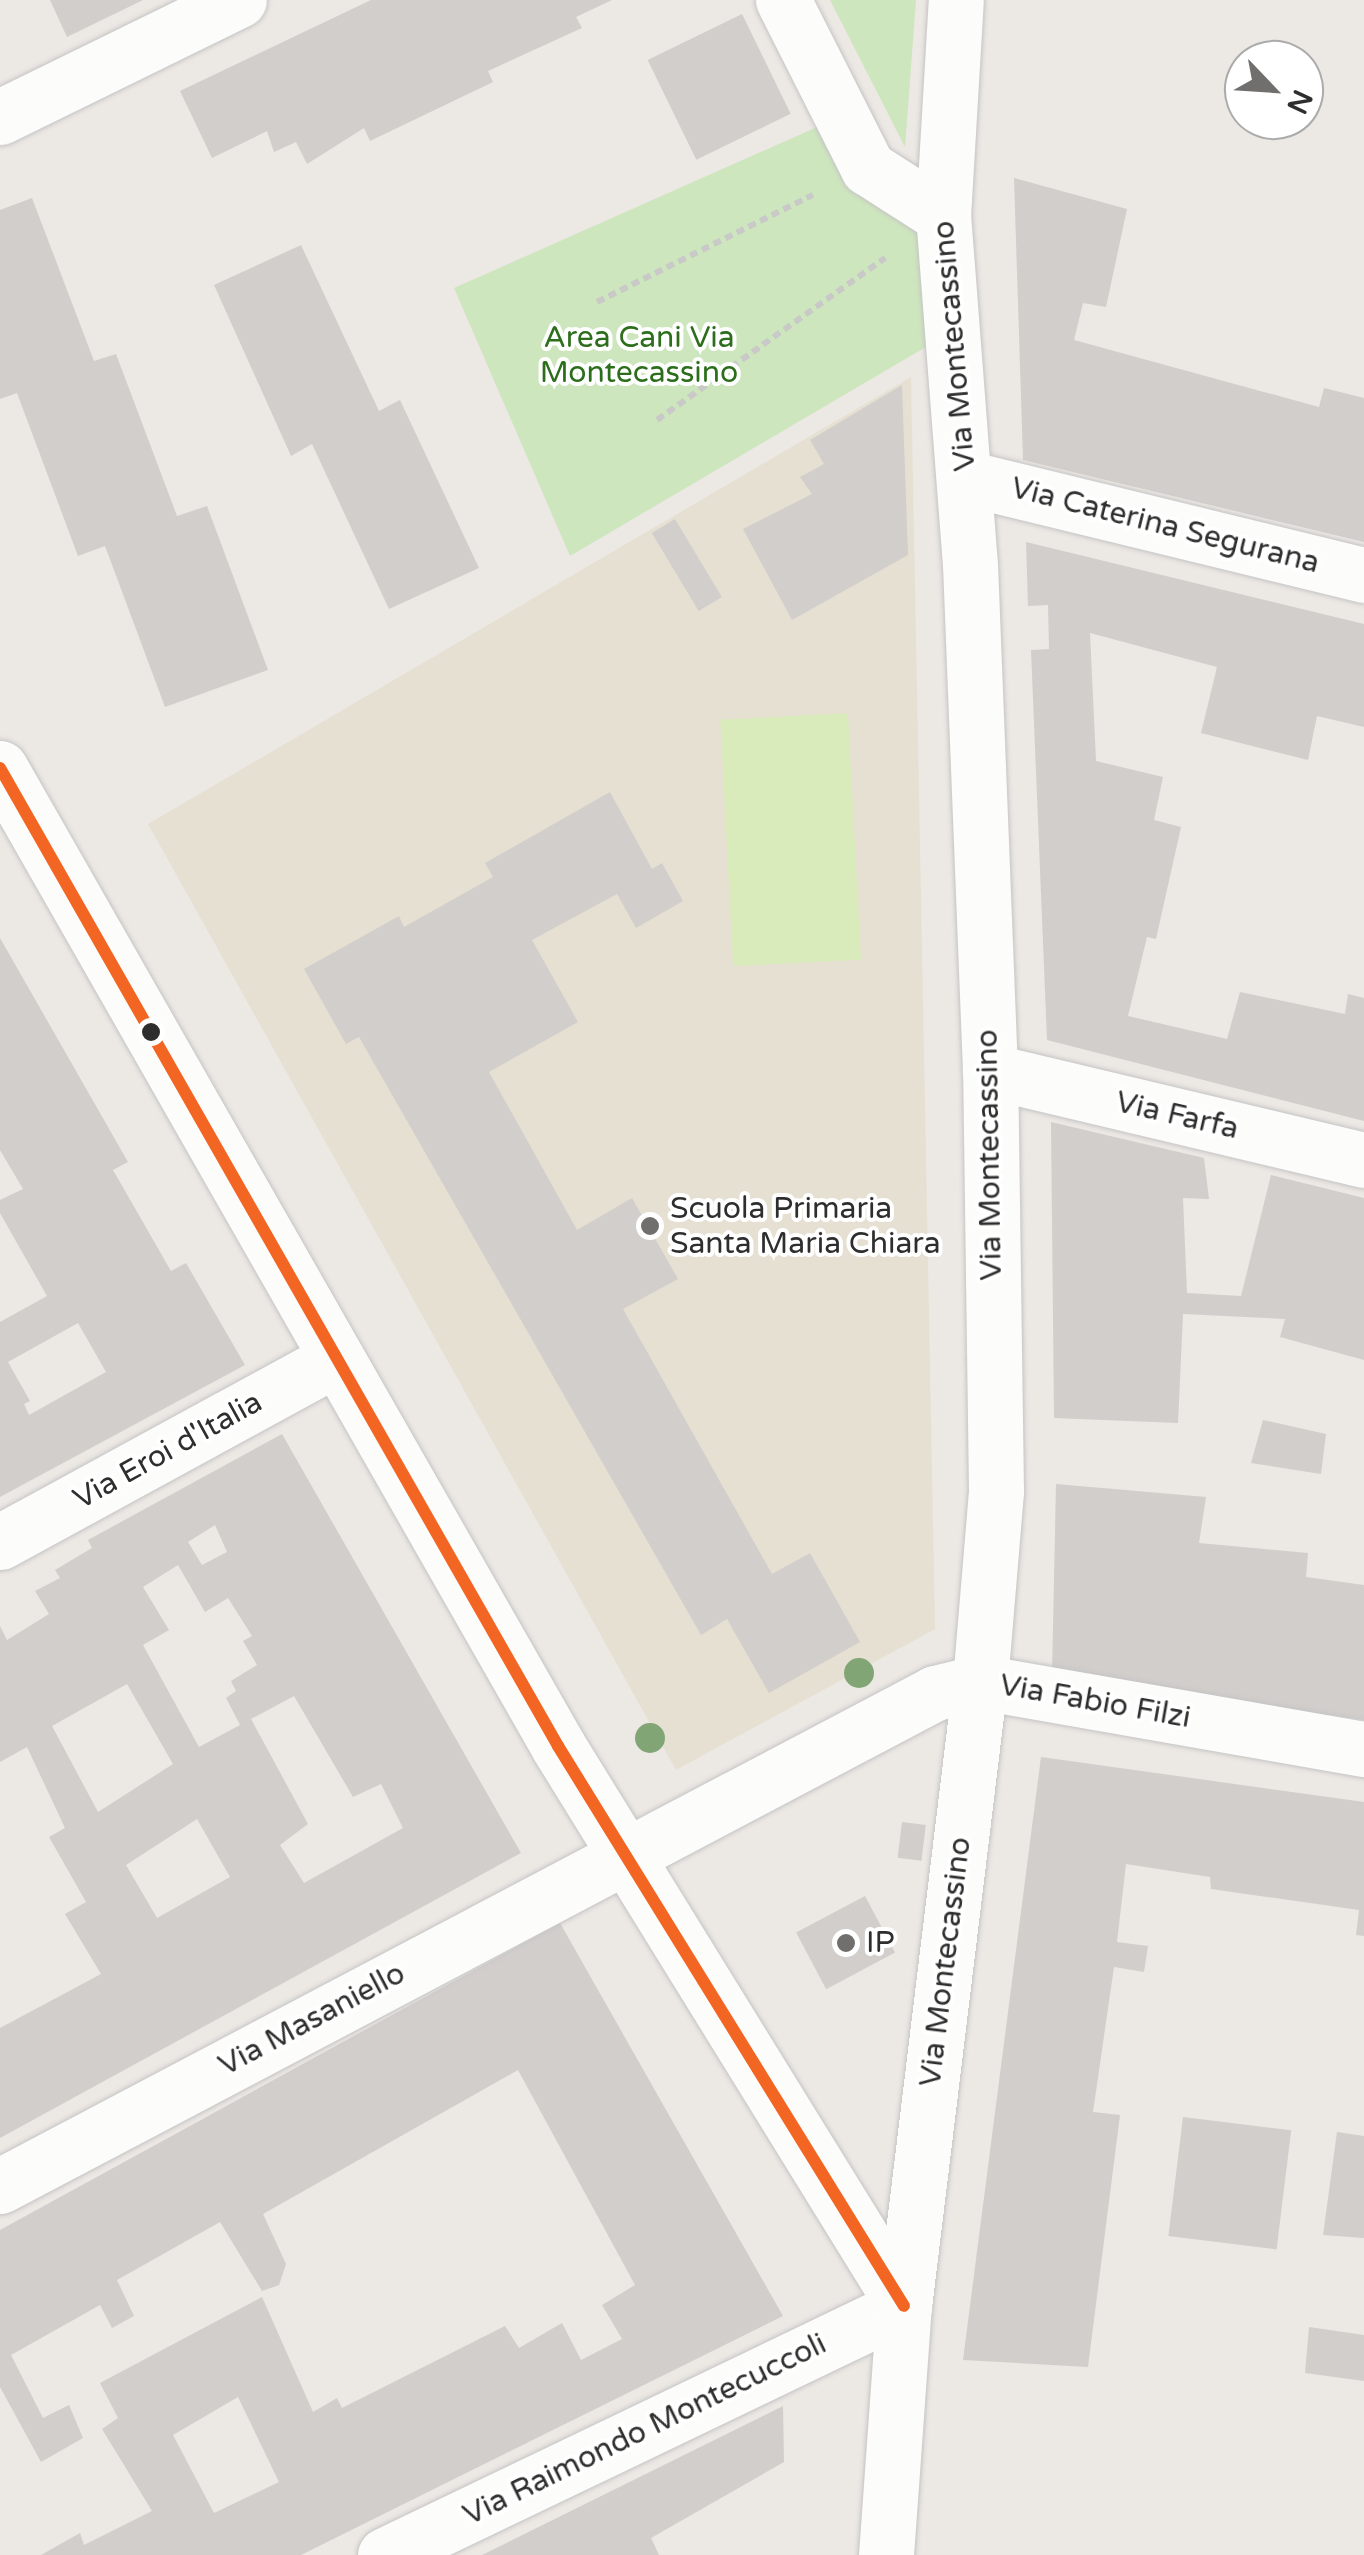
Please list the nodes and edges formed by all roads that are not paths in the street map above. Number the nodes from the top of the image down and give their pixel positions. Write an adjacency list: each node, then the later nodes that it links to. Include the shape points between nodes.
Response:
1 (239, 0): 4 (street)
2 (783, 0): 5 (street, via 868,168)
3 (956, 0): 5 (street, Via Montecassino)
4 (0, 118)
5 (943, 216): 6 (street, Via Montecassino)
6 (966, 478): 7 (street, Via Caterina Segurana); 10 (street, Via Montecassino)
7 (1364, 575)
8 (0, 768): 9 (street)
9 (13, 826): 12 (street)
10 (990, 1072): 11 (street, Via Farfa); 14 (street, Via Montecassino, via 996,1491)
11 (1364, 1160)
12 (336, 1359): 13 (street, Via Eroi d'Italia); 16 (street)
13 (0, 1542)
14 (980, 1682): 15 (street, Via Fabio Filzi); 16 (street, Via Fabio Filzi, via 935,1693); 18 (street, Via Montecassino)
15 (1364, 1749)
16 (624, 1854): 17 (street, Via Masaniello); 18 (street)
17 (0, 2186)
18 (904, 2306): 19 (street, Via Raimondo Montecuccoli); 20 (street, Via Montecassino)
19 (385, 2555)
20 (886, 2555)

